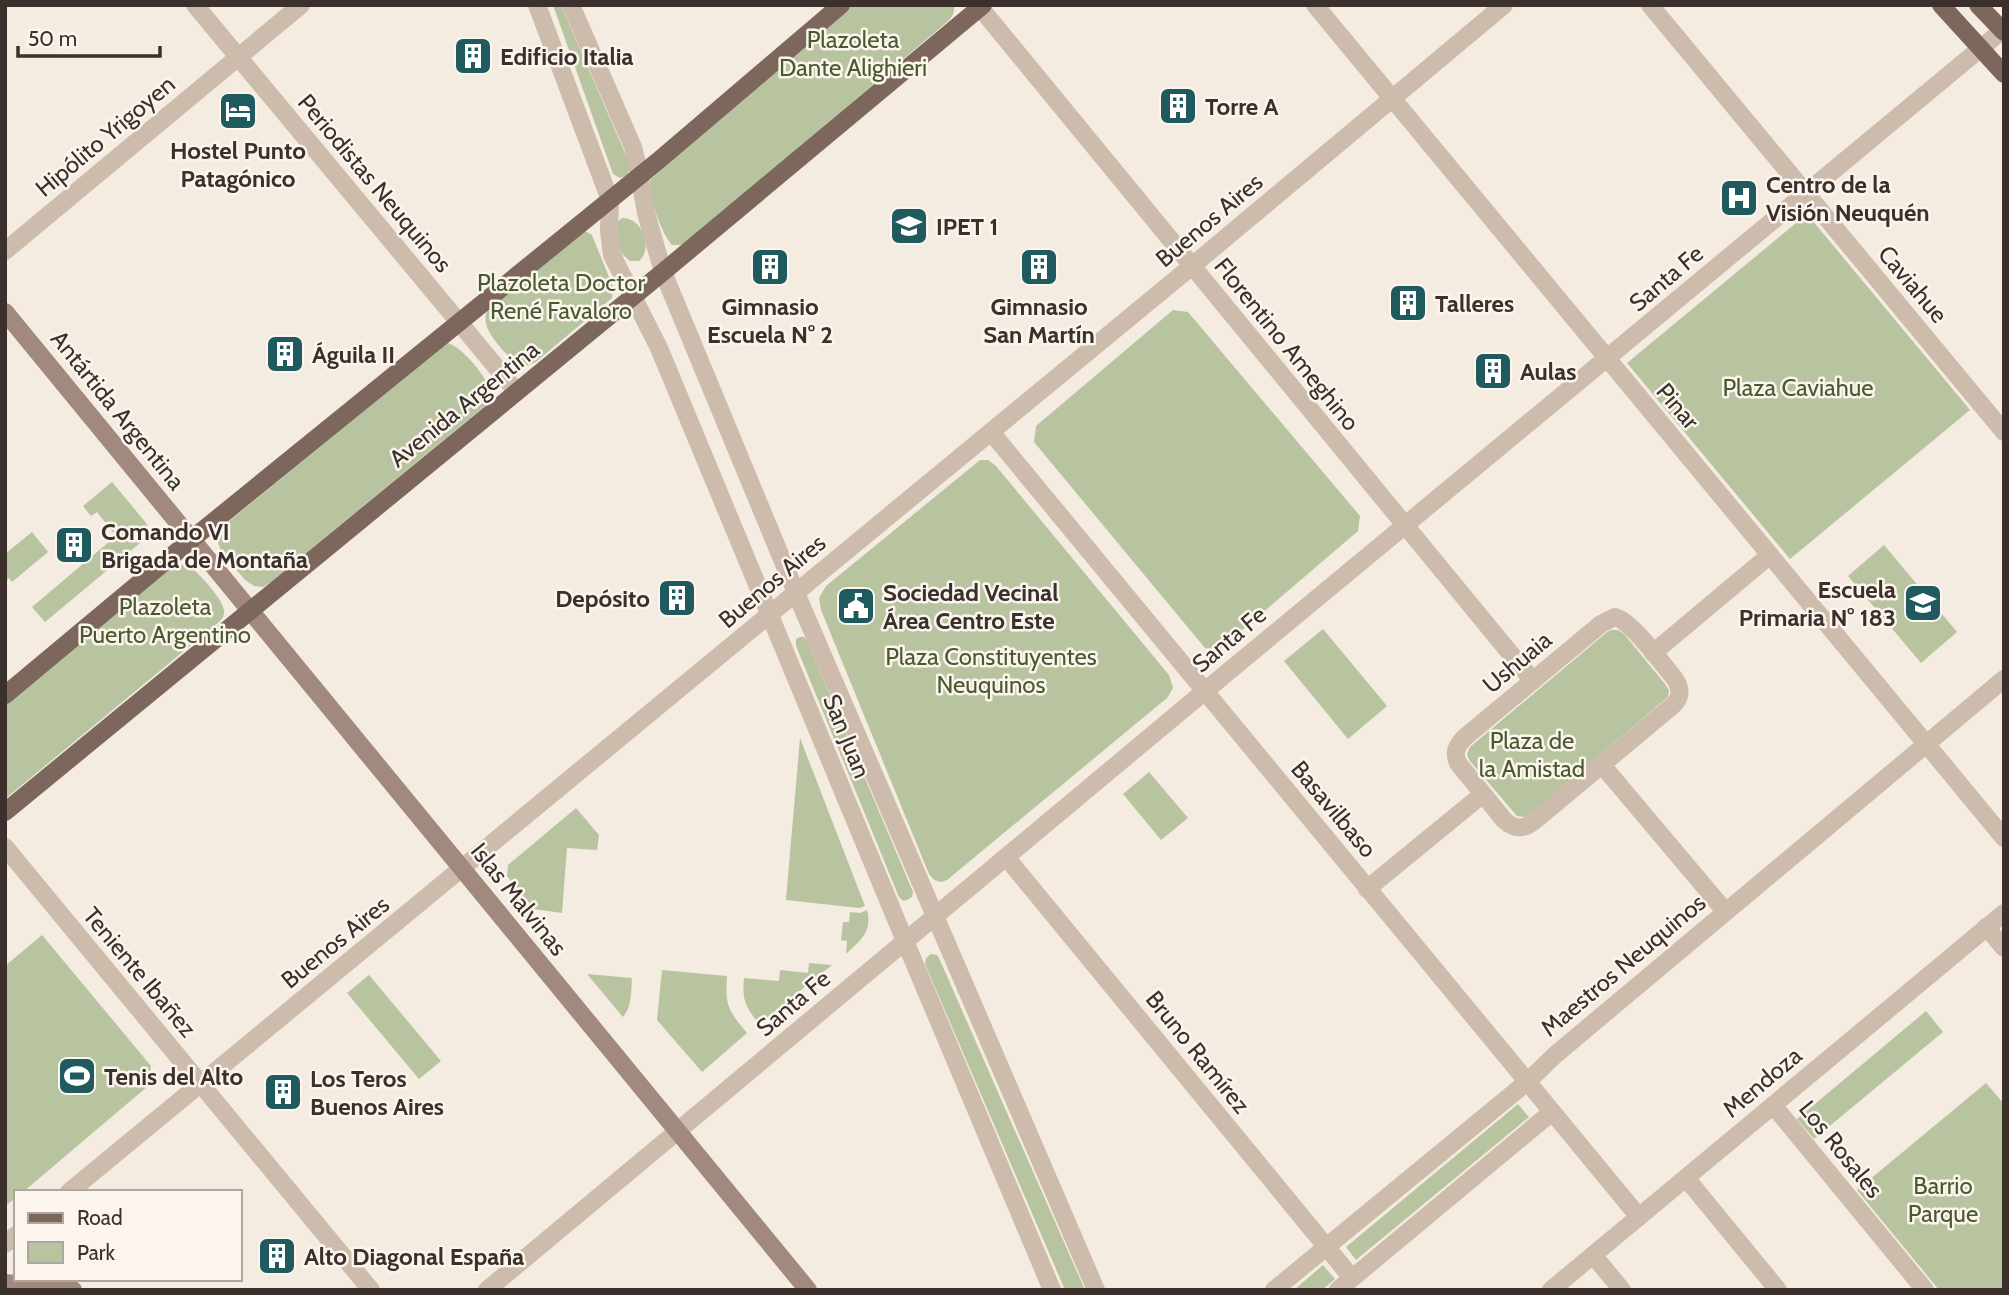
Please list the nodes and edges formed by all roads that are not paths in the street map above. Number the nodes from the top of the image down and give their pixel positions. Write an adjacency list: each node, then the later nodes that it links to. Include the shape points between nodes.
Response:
1 (195, 5): 14 (street, Periodistas Neuquinos)
2 (301, 5): 14 (street, Hipólito Yrigoyen)
3 (537, 5): 21 (street)
4 (570, 5): 17 (street, San Juan)
5 (841, 5): 18 (main road)
6 (1315, 5): 16 (street, Pinar)
7 (1504, 5): 16 (street, Buenos Aires)
8 (1650, 5): 20 (street, Caviahue)
9 (1941, 5): 13 (main road)
10 (1978, 5): 12 (main road)
11 (980, 6): 23 (street, Florentino Ameghino); 24 (main road, Avenida Argentina)
12 (2003, 31): 13 (street, Santa Fe)
13 (1981, 49): 15 (main road); 20 (street, Santa Fe)
14 (238, 58): 22 (street, Hipólito Yrigoyen); 27 (street, Periodistas Neuquinos)
15 (2004, 74)
16 (1392, 99): 23 (street, Buenos Aires); 28 (street, Pinar)
17 (633, 147): 18 (street, via 645,159); 19 (street, San Juan)
18 (658, 161): 19 (main road)
19 (640, 176): 21 (main road); 24 (street, San Juan)
20 (1806, 194): 28 (street, Santa Fe); 31 (street, Caviahue)
21 (610, 200): 25 (street, San Juan, via 609,243); 27 (main road)
22 (5, 251)
23 (1192, 266): 30 (street, Buenos Aires); 32 (street, Florentino Ameghino)
24 (663, 272): 25 (main road, Avenida Argentina); 35 (street, San Juan)
25 (633, 297): 29 (main road, Avenida Argentina); 37 (street, San Juan, via 653,333)
26 (5, 312): 33 (main road, Antártida Argentina)
27 (458, 322): 29 (street, Periodistas Neuquinos); 33 (main road)
28 (1607, 358): 32 (street, Santa Fe); 34 (street, Pinar)
29 (517, 392): 36 (main road, Avenida Argentina)
30 (991, 432): 35 (street, Buenos Aires); 41 (street, Basavilbaso)
31 (2004, 432)
32 (1405, 526): 40 (street, Florentino Ameghino); 41 (street, Santa Fe)
33 (192, 539): 36 (main road, Islas Malvinas); 42 (main road)
34 (1770, 555): 38 (street); 43 (street, Pinar)
35 (796, 593): 37 (street, Buenos Aires); 54 (street, San Juan)
36 (251, 611): 46 (main road, Avenida Argentina); 50 (main road, Islas Malvinas)
37 (770, 615): 50 (street, Buenos Aires); 56 (street, San Juan)
38 (1653, 653): 40 (street, Ushuaia, via 1626,622 1615,617); 44 (street, Ushuaia, via 1678,684 1678,699)
39 (2004, 679): 43 (street, Maestros Neuquinos)
40 (1532, 681): 45 (street, Ushuaia, via 1458,745 1458,763)
41 (1205, 691): 49 (street, Santa Fe); 51 (street, Basavilbaso)
42 (5, 695)
43 (1926, 744): 47 (street, Pinar); 52 (street, Maestros Neuquinos)
44 (1602, 765): 45 (street, Ushuaia, via 1524,828 1509,824); 52 (street)
45 (1483, 794): 51 (street)
46 (5, 812)
47 (2004, 838)
48 (5, 847): 59 (street, Teniente Ibañez)
49 (1006, 857): 54 (street, Santa Fe); 66 (street, Bruno Ramírez)
50 (462, 869): 59 (street, Buenos Aires); 62 (main road, Islas Malvinas)
51 (1367, 889): 58 (street, Basavilbaso)
52 (1725, 911): 58 (street, Maestros Neuquinos)
53 (2004, 913): 55 (street, Mendoza)
54 (936, 916): 56 (street, Santa Fe); 75 (street, San Juan)
55 (1986, 927): 57 (street); 60 (street, Mendoza)
56 (905, 942): 62 (street, Santa Fe); 74 (street, San Juan)
57 (2004, 948)
58 (1527, 1082): 61 (street, Basavilbaso); 66 (street, Maestros Neuquinos)
59 (200, 1083): 64 (street, Buenos Aires); 71 (street, Teniente Ibañez)
60 (1773, 1105): 63 (street, Mendoza); 80 (street, Los Rosales)
61 (1552, 1112): 65 (street, Basavilbaso); 68 (street)
62 (678, 1131): 72 (street, Santa Fe); 73 (main road, Islas Malvinas)
63 (1686, 1178): 65 (street, Mendoza); 79 (street)
64 (71, 1190)
65 (1639, 1217): 67 (street, Mendoza)
66 (1326, 1247): 68 (street, Bruno Ramírez); 76 (street, Maestros Neuquinos)
67 (1593, 1255): 77 (street, Mendoza); 78 (street)
68 (1345, 1284)
69 (8, 1285): 70 (main road)
70 (74, 1290)
71 (371, 1290)
72 (487, 1290)
73 (808, 1290)
74 (1052, 1290)
75 (1096, 1290)
76 (1274, 1290)
77 (1551, 1290)
78 (1622, 1290)
79 (1778, 1290)
80 (1925, 1290)

